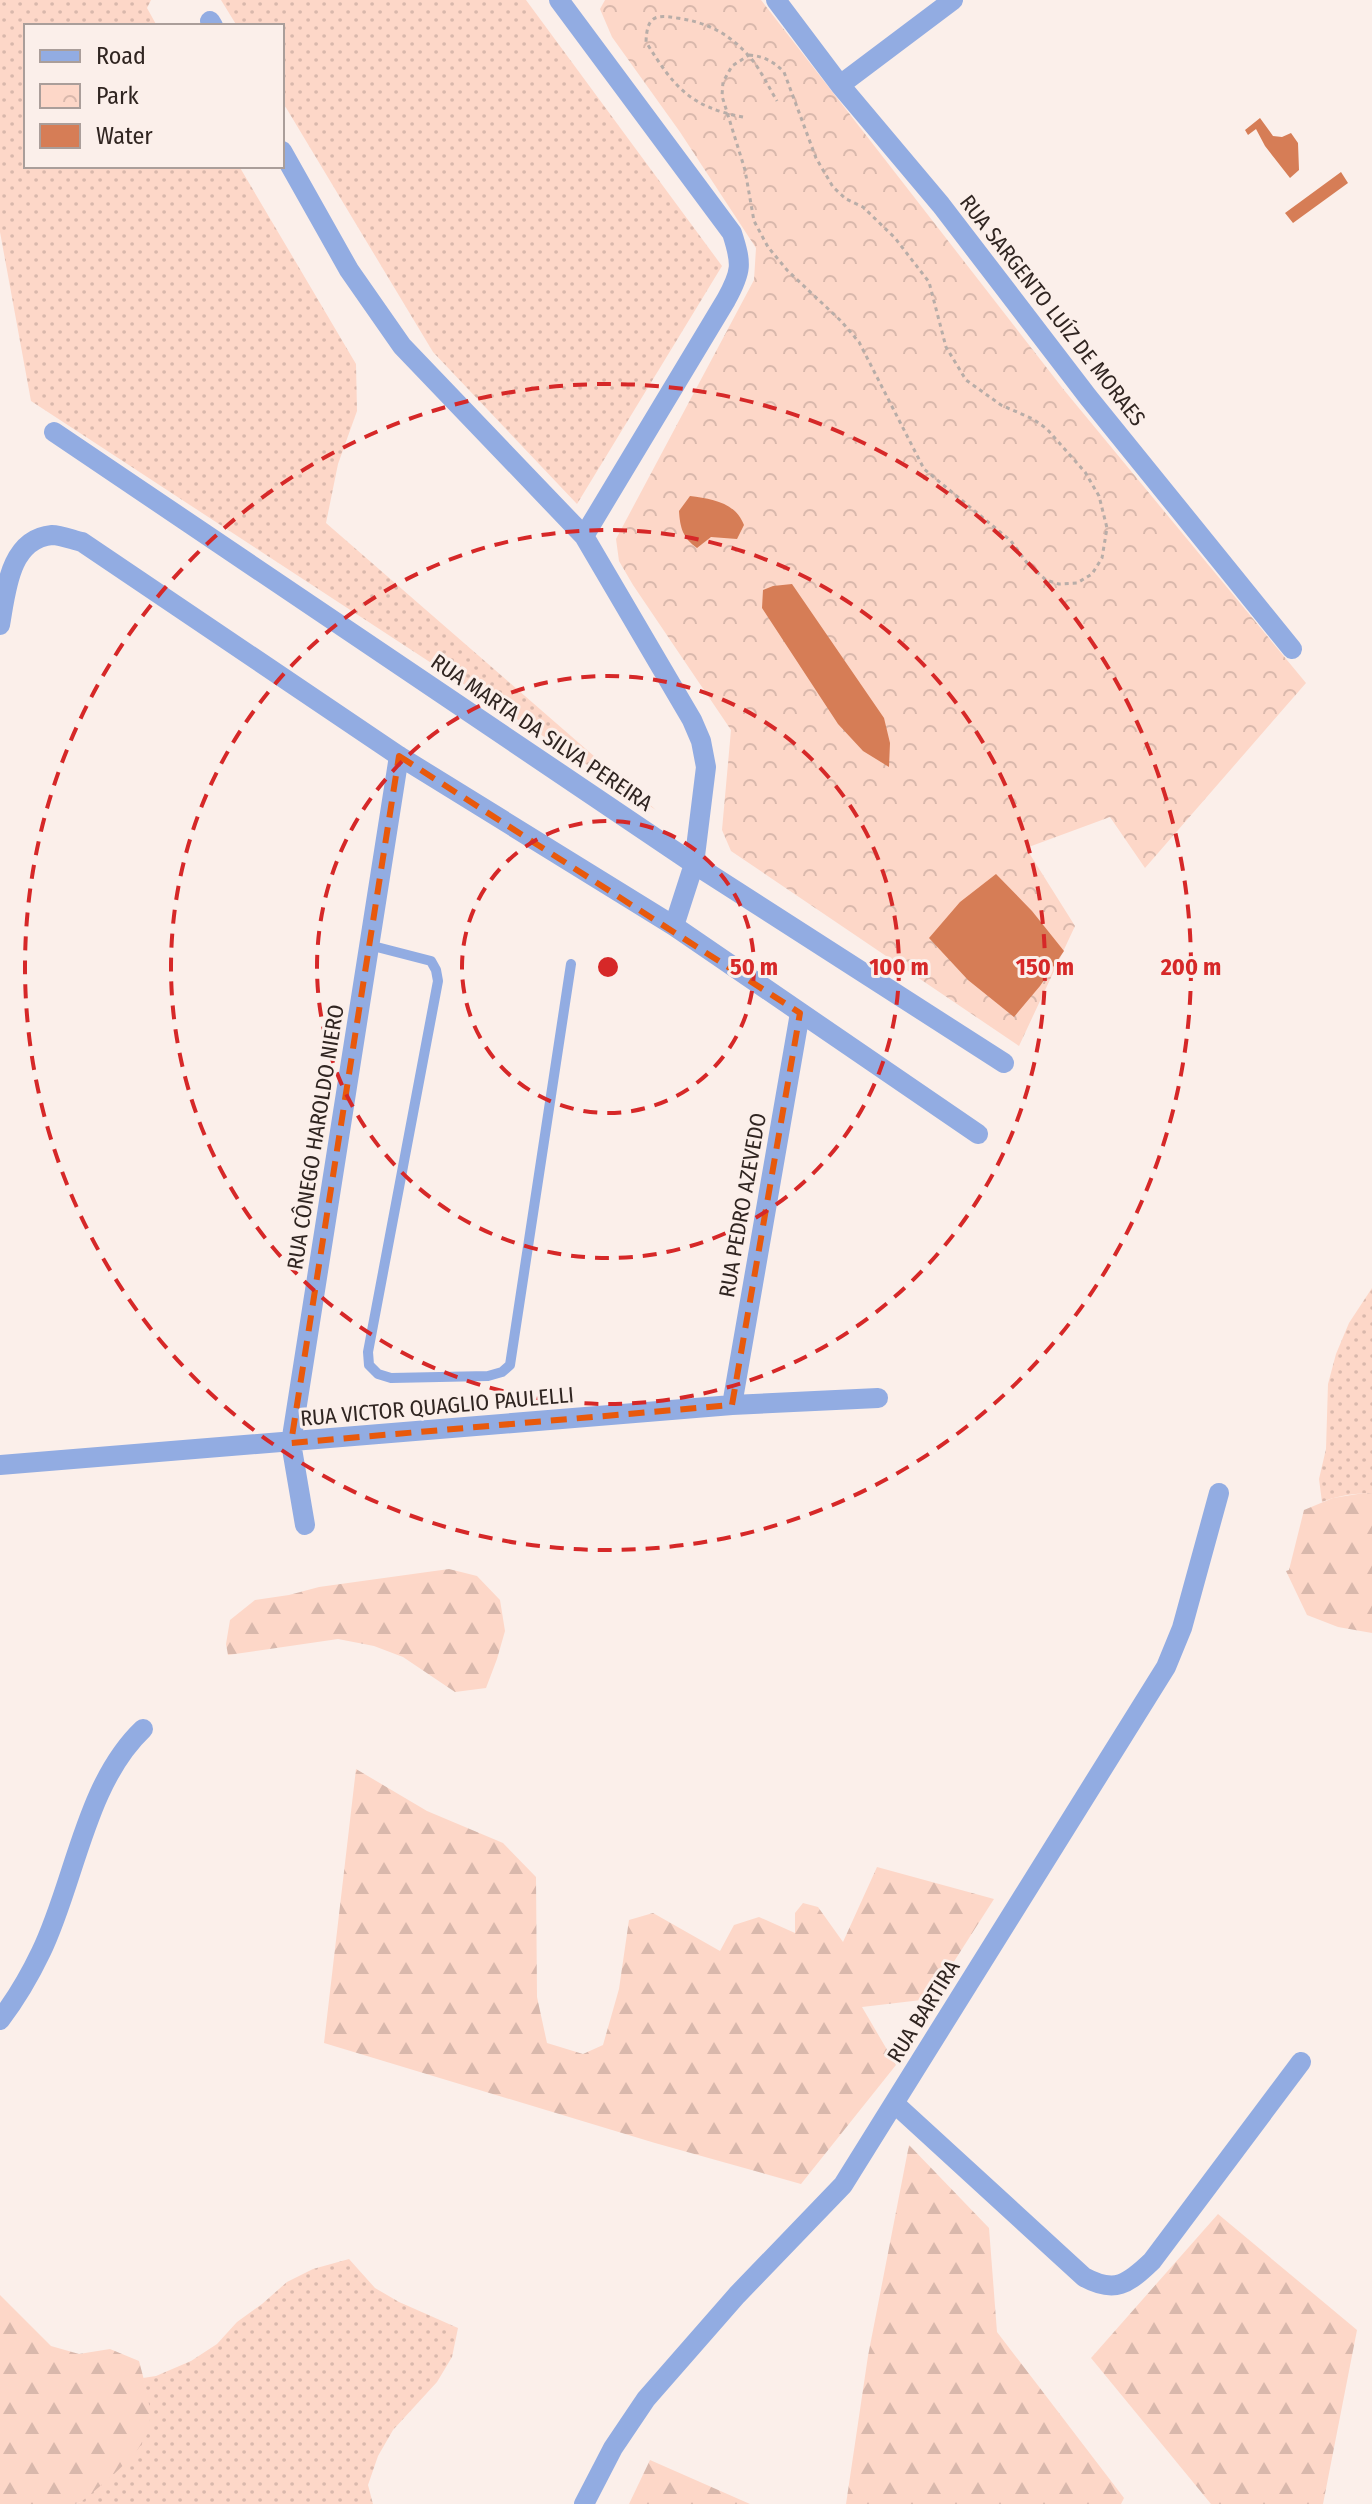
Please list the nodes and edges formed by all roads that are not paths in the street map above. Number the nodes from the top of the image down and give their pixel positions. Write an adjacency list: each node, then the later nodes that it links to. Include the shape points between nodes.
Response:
1 (776, 0): 4 (street, RUA SARGENTO LUÍZ DE MORAES)
2 (953, 0): 4 (street)
3 (562, 1): 7 (street, via 732,233 741,270)
4 (840, 85): 9 (street, RUA SARGENTO LUÍZ DE MORAES)
5 (284, 155): 7 (street, via 349,270 402,346)
6 (56, 433): 11 (street, RUA MARTA DA SILVA PEREIRA)
7 (584, 536): 11 (street, via 701,741 706,767)
8 (0, 625): 10 (street, via 7,583 20,551 36,539 54,535 82,542)
9 (1292, 649)
10 (399, 756): 12 (street); 13 (street, RUA CÔNEGO HAROLDO NIERO)
11 (694, 864): 12 (street); 16 (street, RUA MARTA DA SILVA PEREIRA)
12 (674, 926): 15 (street)
13 (369, 945): 14 (lane, via 431,961 438,981 368,1352 369,1365 391,1378 488,1376 510,1365); 20 (street, RUA CÔNEGO HAROLDO NIERO)
14 (571, 964)
15 (800, 1013): 17 (street); 19 (street, RUA PEDRO AZEVEDO)
16 (1004, 1063)
17 (978, 1134)
18 (878, 1398): 19 (street, RUA VICTOR QUAGLIO PAULELLI)
19 (732, 1405): 20 (street, RUA VICTOR QUAGLIO PAULELLI)
20 (291, 1443): 21 (street, RUA VICTOR QUAGLIO PAULELLI); 23 (street, RUA CÔNEGO HAROLDO NIERO)
21 (0, 1465)
22 (1219, 1493): 27 (street, RUA BARTIRA, via 1166,1667)
23 (305, 1525)
24 (143, 1729): 25 (street, via 126,1744 100,1794 42,1951)
25 (0, 2020)
26 (1301, 2062): 27 (street, via 1152,2261 1132,2280 1116,2286 1100,2286 1084,2277)
27 (894, 2103): 28 (street, RUA BARTIRA, via 843,2185 646,2399)
28 (584, 2504)

